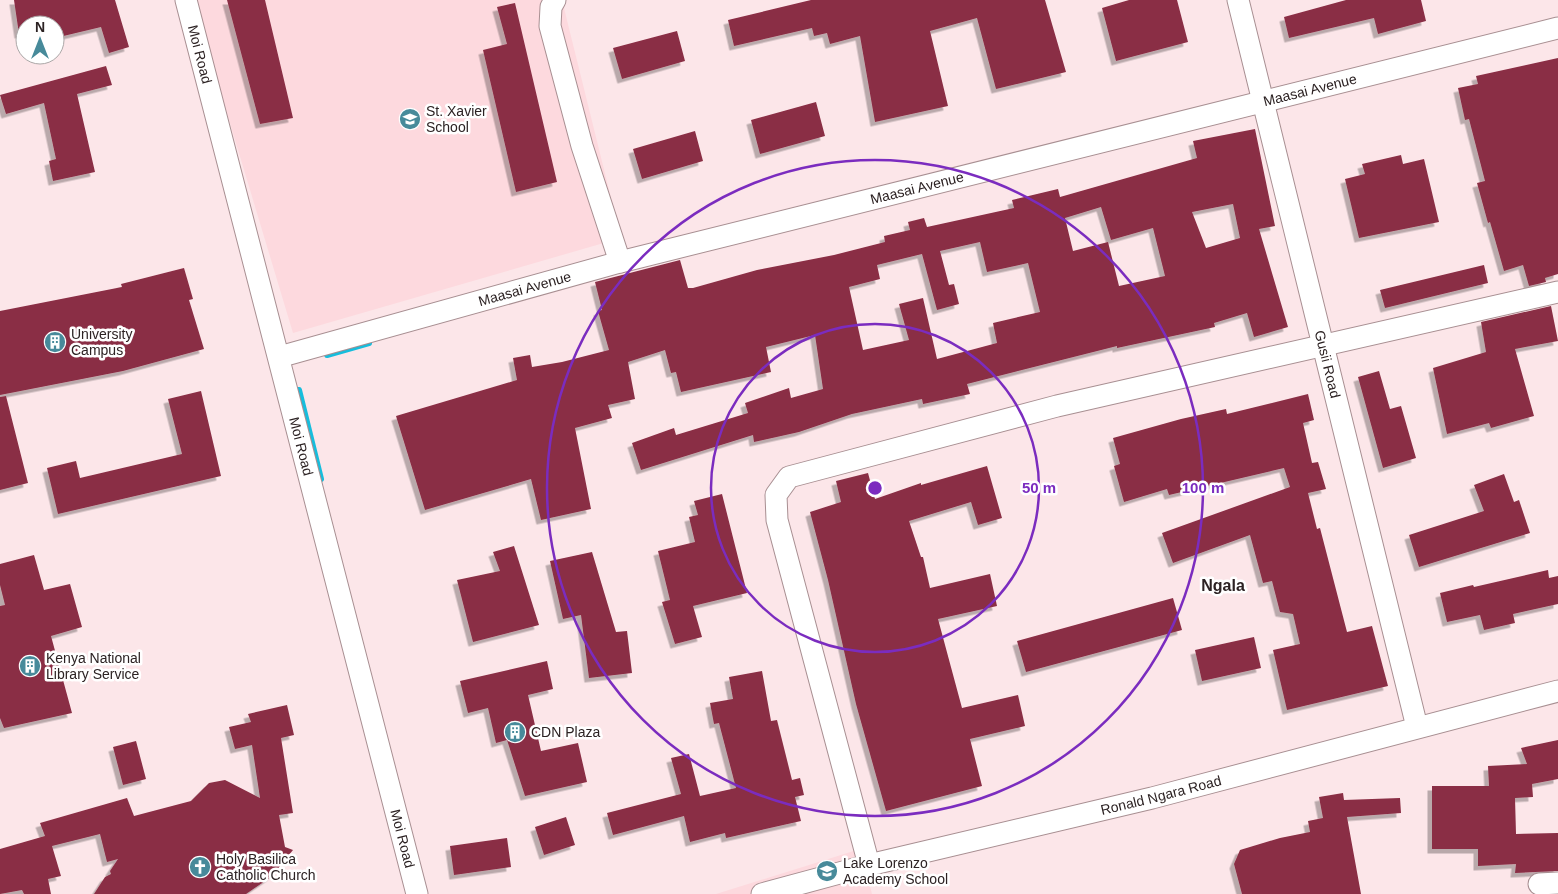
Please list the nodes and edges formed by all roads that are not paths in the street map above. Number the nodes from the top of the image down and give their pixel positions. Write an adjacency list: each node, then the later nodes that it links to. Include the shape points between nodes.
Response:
1 (186, 0): 9 (street, Moi Road)
2 (555, 0): 6 (street, via 551,7 550,26 582,146)
3 (1238, 0): 5 (street, Gusii Road)
4 (1558, 28): 5 (street, Maasai Avenue)
5 (1265, 102): 6 (street, Maasai Avenue); 8 (street, Gusii Road)
6 (620, 262): 9 (street, Maasai Avenue)
7 (1558, 292): 8 (street)
8 (1324, 344): 11 (street, Gusii Road); 12 (street, via 1057,406 789,477 776,495 778,520)
9 (279, 357): 13 (street, Moi Road)
10 (1558, 691): 11 (street, Ronald Ngara Road)
11 (1417, 727): 12 (street, Ronald Ngara Road, via 1152,798)
12 (870, 865): 14 (street, Ronald Ngara Road)
13 (417, 894)
14 (762, 894)

